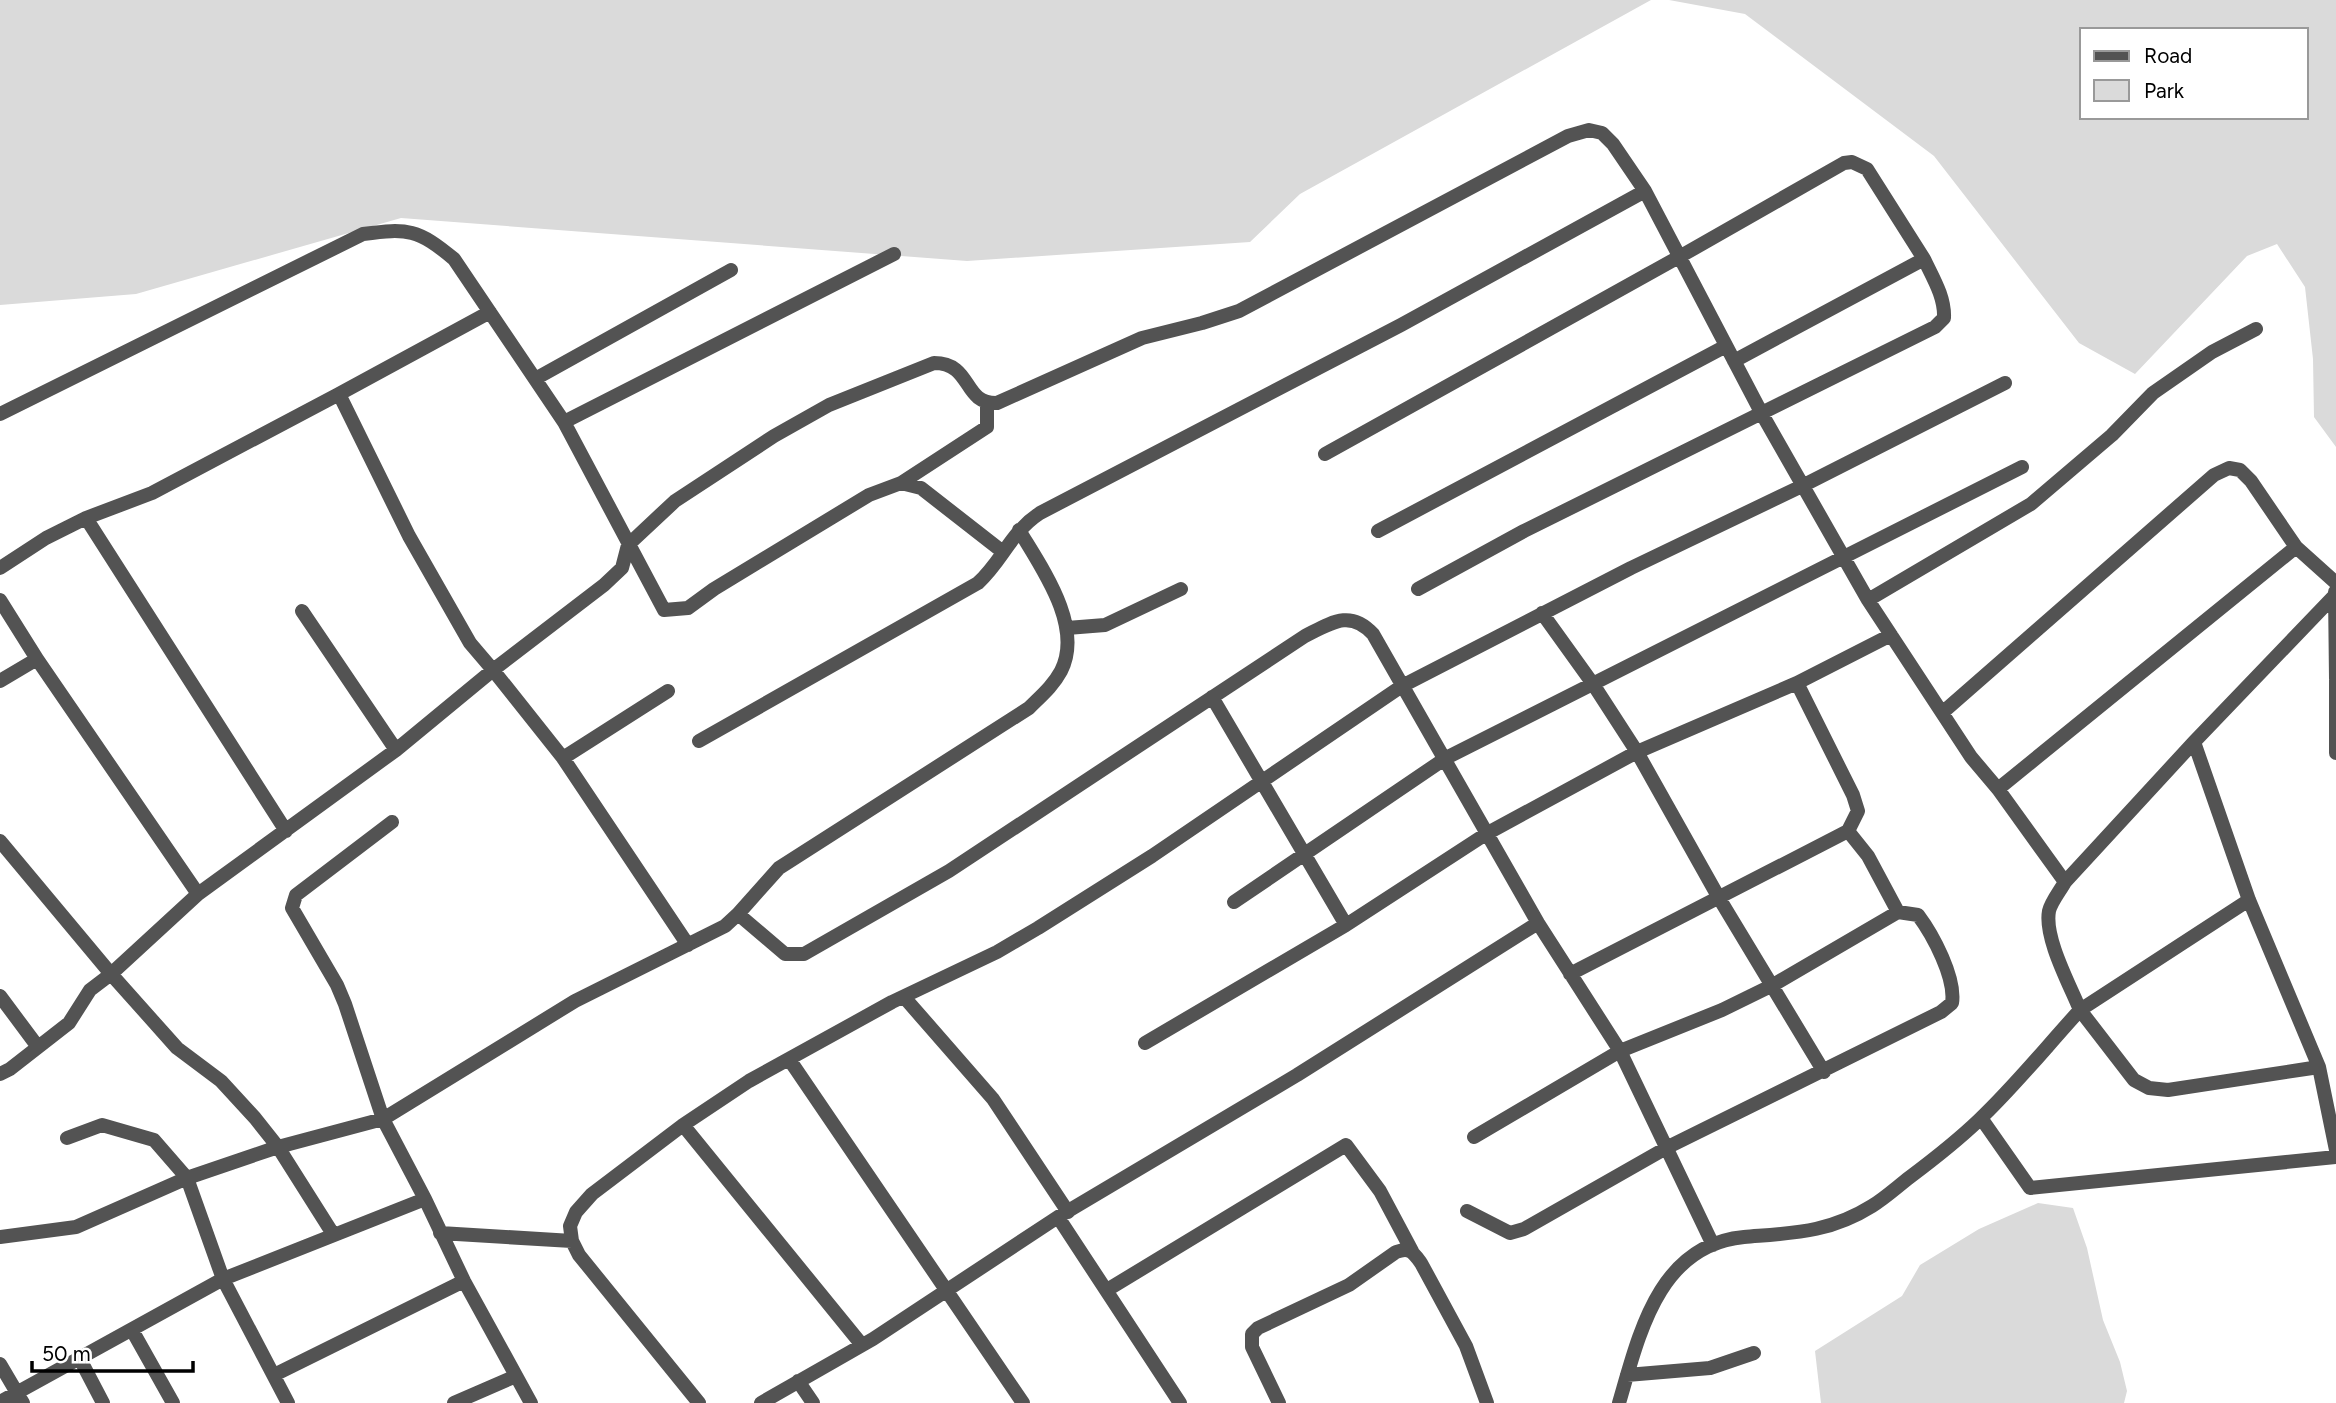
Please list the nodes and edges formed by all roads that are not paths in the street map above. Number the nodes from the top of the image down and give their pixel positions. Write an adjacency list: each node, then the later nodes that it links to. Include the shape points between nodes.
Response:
1 (1645, 191): 3 (street); 13 (street, via 1602,133 1568,136 1239,311 1142,338); 22 (street, via 1401,325 1040,513)
2 (894, 254): 16 (street)
3 (1679, 257): 4 (street, via 1852,162 1867,169); 8 (street); 17 (street)
4 (1924, 259): 9 (street); 15 (street, via 1942,298 1944,318 1935,327)
5 (731, 270): 10 (street)
6 (490, 312): 10 (street); 12 (street); 14 (street, via 454,259 430,239 399,229 363,234)
7 (2256, 329): 33 (street, via 2212,352 2153,393 2032,504)
8 (1726, 346): 9 (street); 23 (street)
9 (1734, 361): 15 (street)
10 (535, 379): 16 (street)
11 (2005, 383): 20 (street)
12 (339, 394): 21 (street, via 152,493); 39 (street, via 409,536 470,643)
13 (987, 403): 19 (street, via 987,427); 24 (street, via 979,400 957,369 948,363 934,363 829,405 774,436 675,501)
14 (0, 414)
15 (1762, 414): 20 (street); 31 (street, via 1524,531)
16 (564, 422): 24 (street)
17 (1325, 454)
18 (2022, 467): 27 (street)
19 (901, 483): 24 (street, via 869,495 688,608 664,610); 26 (street, via 921,488)
20 (1802, 486): 27 (street); 35 (street)
21 (86, 518): 28 (street); 58 (street)
22 (1019, 530): 26 (street); 36 (street, via 1051,584)
23 (1378, 531)
24 (628, 545): 39 (street, via 622,568 604,585)
25 (2296, 547): 29 (street); 47 (street, via 2240,470 2229,468 2214,475); 56 (street)
26 (1003, 552): 48 (street, via 993,570 978,583)
27 (1844, 558): 33 (street); 43 (street)
28 (0, 568)
29 (2335, 586): 40 (street); 49 (street)
30 (1181, 589): 36 (street, via 1105,625)
31 (1418, 589)
32 (0, 600): 38 (street)
33 (1868, 600): 37 (street)
34 (302, 611): 50 (street)
35 (1542, 613): 43 (street); 44 (street)
36 (1067, 628): 69 (street, via 1069,641 1062,668 1030,708 779,868)
37 (1891, 635): 42 (street); 47 (street)
38 (37, 660): 41 (street); 64 (street)
39 (492, 670): 50 (street); 53 (street)
40 (2336, 680): 52 (street)
41 (0, 681)
42 (1797, 683): 51 (street); 59 (street, via 1853,795 1858,811)
43 (1593, 684): 51 (street); 54 (street)
44 (1402, 686): 46 (street, via 1373,634 1362,622 1349,620 1305,636); 54 (street); 55 (street)
45 (668, 691): 53 (street)
46 (1212, 697): 55 (street); 69 (street, via 949,871 804,954 785,954)
47 (1942, 713): 56 (street)
48 (699, 741)
49 (2194, 742): 63 (street); 66 (street)
50 (396, 750): 58 (street)
51 (1637, 752): 60 (street); 65 (street)
52 (2336, 753)
53 (563, 758): 72 (street)
54 (1446, 758): 60 (street); 62 (street)
55 (1261, 782): 62 (street); 77 (street, via 1038,928)
56 (1998, 789): 63 (street)
57 (391, 822): 87 (street, via 296,895 292,908 337,985)
58 (286, 831): 64 (street)
59 (1848, 831): 65 (street); 68 (street, via 1868,856)
60 (1486, 834): 70 (street); 71 (street)
61 (0, 841): 73 (street)
62 (1304, 854): 67 (street); 71 (street)
63 (2065, 883): 78 (street, via 2049,910 2049,926)
64 (198, 894): 73 (street)
65 (1719, 898): 74 (street); 75 (street)
66 (2249, 900): 78 (street); 83 (street)
67 (1234, 902)
68 (1898, 912): 75 (street); 84 (street, via 1918,915 1926,925 1952,982 1951,1003)
69 (738, 914): 72 (street)
70 (1538, 923): 74 (street); 98 (street)
71 (1346, 925): 79 (street)
72 (688, 945): 87 (street, via 575,1001)
73 (111, 974): 80 (street, via 90,990 69,1023); 91 (street, via 177,1048 221,1081)
74 (1570, 974): 81 (street)
75 (1773, 985): 81 (street); 84 (street)
76 (0, 996): 80 (street)
77 (904, 997): 82 (street); 98 (street, via 993,1099)
78 (2080, 1010): 83 (street, via 2134,1080 2149,1088 2168,1090); 86 (street)
79 (1145, 1043)
80 (38, 1047): 85 (street)
81 (1620, 1051): 89 (street); 92 (street)
82 (789, 1059): 88 (street); 108 (street)
83 (2319, 1068): 93 (street)
84 (1824, 1072): 92 (street)
85 (0, 1074)
86 (1981, 1118): 94 (street, via 2029,1188); 103 (street, via 1871,1207 1800,1234 1740,1238)
87 (383, 1119): 91 (street); 96 (street)
88 (683, 1125): 102 (street, via 593,1194 576,1212 570,1226); 110 (street)
89 (1475, 1137)
90 (67, 1138): 95 (street, via 102,1125 154,1140)
91 (278, 1147): 95 (street); 100 (street)
92 (1668, 1147): 97 (street, via 1524,1229 1510,1233); 103 (street)
93 (2336, 1150)
94 (2336, 1157)
95 (187, 1178): 101 (street, via 76,1227); 105 (street)
96 (425, 1199): 99 (street); 100 (street)
97 (1466, 1211)
98 (1063, 1215): 107 (street); 108 (street)
99 (440, 1233): 102 (street); 106 (street)
100 (332, 1234): 105 (street)
101 (0, 1237)
102 (572, 1241): 125 (street)
103 (1713, 1245): 115 (street, via 1675,1271 1655,1296)
104 (1412, 1251): 107 (street, via 1380,1191 1346,1145); 130 (street, via 1396,1252 1349,1285 1252,1334 1252,1348); 131 (street, via 1466,1346)
105 (223, 1279): 109 (street); 114 (street)
106 (464, 1281): 114 (street); 116 (street)
107 (1107, 1290): 129 (street)
108 (945, 1292): 110 (street); 128 (street)
109 (132, 1330): 112 (street); 121 (street)
110 (862, 1345): 117 (street)
111 (1754, 1353): 115 (street, via 1710,1368)
112 (80, 1359): 118 (street); 120 (street)
113 (0, 1364): 118 (street)
114 (274, 1375): 122 (street)
115 (1627, 1375): 132 (street)
116 (516, 1376): 123 (street); 124 (street)
117 (798, 1381): 126 (street); 127 (street)
118 (21, 1398): 119 (street)
119 (0, 1402)
120 (103, 1403)
121 (173, 1403)
122 (288, 1403)
123 (454, 1403)
124 (531, 1403)
125 (699, 1403)
126 (761, 1403)
127 (813, 1403)
128 (1023, 1403)
129 (1180, 1403)
130 (1279, 1403)
131 (1487, 1403)
132 (1619, 1403)

